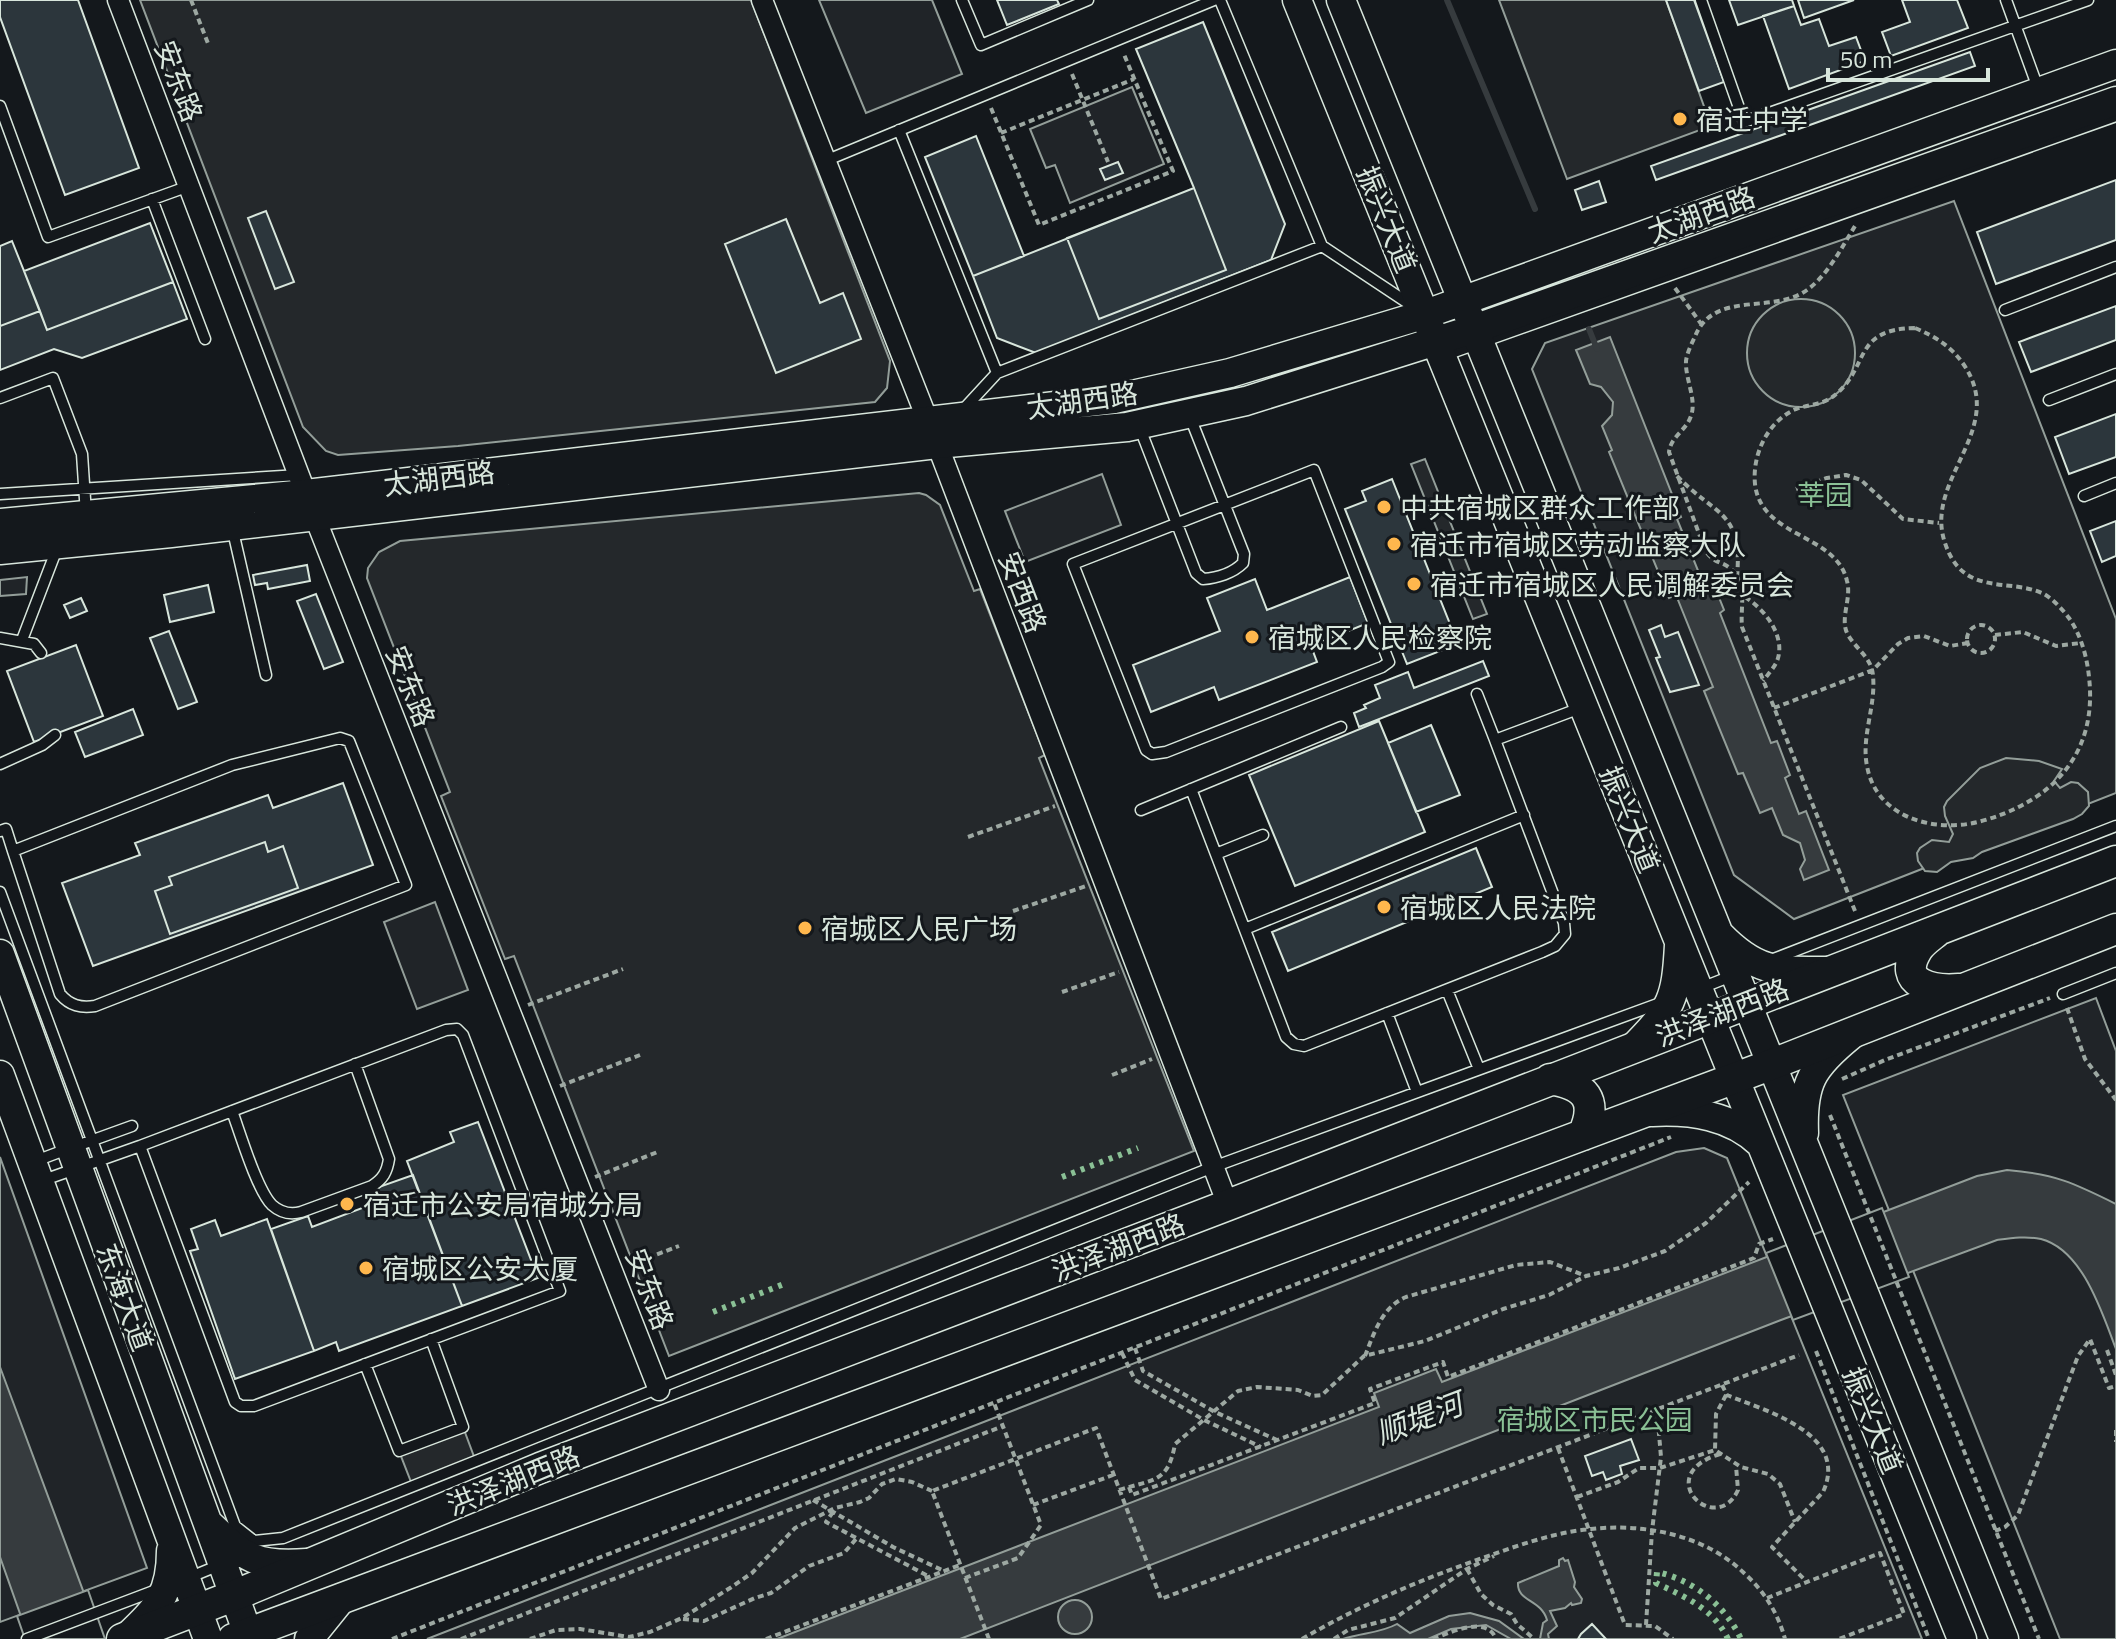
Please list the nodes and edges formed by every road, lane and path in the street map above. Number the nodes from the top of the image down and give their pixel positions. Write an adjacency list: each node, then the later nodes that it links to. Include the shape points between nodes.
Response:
1 (118, 0): 30 (street, 安东路)
2 (191, 0): 14 (path)
3 (762, 0): 26 (street, 安西路)
4 (962, 0): 5 (lane, via 981,45)
5 (1088, 0)
6 (1217, 0): 13 (lane); 33 (lane)
7 (1297, 0): 29 (street, 振兴大道)
8 (1341, 0): 28 (street, 振兴大道)
9 (1701, 0): 12 (lane, via 1744,122)
10 (2006, 0): 12 (lane)
11 (2088, 0): 12 (lane)
12 (2015, 27): 18 (lane)
13 (1118, 40): 15 (lane); 17 (path)
14 (209, 46)
15 (1067, 61): 19 (lane); 20 (path)
16 (2116, 64): 18 (street, 太湖西路)
17 (1134, 79): 20 (path); 25 (path, via 1173,171 1039,225)
18 (2039, 92): 36 (street, 太湖西路)
19 (985, 95): 24 (lane); 25 (path)
20 (1082, 100): 25 (path); 27 (path)
21 (2116, 101): 40 (street, 太湖西路)
22 (0, 106): 31 (lane, via 48,237)
23 (2116, 116): 32 (lane)
24 (899, 130): 26 (lane); 43 (lane)
25 (1001, 133)
26 (825, 161): 50 (street, 安西路)
27 (1108, 162)
28 (1407, 164): 29 (street, via 1400,181 1393,184); 36 (street, 振兴大道)
29 (1370, 178): 38 (street, 振兴大道)
30 (189, 186): 31 (lane); 57 (street, 安东路)
31 (152, 199): 41 (lane)
32 (1870, 204): 35 (lane); 39 (path, via 1807,290 1779,303 1725,308)
33 (1322, 246): 38 (lane); 43 (lane)
34 (2116, 267): 37 (lane)
35 (1666, 276): 39 (path); 40 (lane)
36 (1463, 301): 38 (street, 太湖西路); 40 (street, 振兴大道)
37 (2005, 310)
38 (1426, 314): 42 (street, 振兴大道); 48 (street, 太湖西路, via 1230,373 1114,399)
39 (1702, 325): 52 (path, via 1686,361 1691,416 1670,441)
40 (1477, 336): 42 (street, 太湖西路); 51 (street, 振兴大道)
41 (205, 339)
42 (1440, 348): 47 (street, 太湖西路); 54 (street, 振兴大道)
43 (997, 373): 48 (lane)
44 (2116, 374): 46 (lane)
45 (0, 398): 59 (lane, via 53,378 82,454)
46 (2049, 400)
47 (1188, 413): 49 (street, 太湖西路); 60 (lane)
48 (957, 416): 50 (street, 太湖西路)
49 (1138, 424): 50 (street, 太湖西路); 63 (lane)
50 (932, 432): 57 (street, 太湖西路); 86 (street, 安西路)
51 (1532, 474): 54 (street, via 1521,463 1510,462 1501,466); 96 (street, 振兴大道)
52 (1675, 474): 67 (path, via 1705,550); 67 (path, via 1733,526 1739,548)
53 (2116, 483): 58 (lane)
54 (1496, 486): 79 (street, 振兴大道)
55 (1796, 489): 62 (path, via 1846,475 1861,480 1903,519)
56 (0, 494): 59 (lane)
57 (306, 495): 59 (street, 太湖西路); 64 (street, 太湖西路); 117 (street, 安东路)
58 (2084, 496)
59 (85, 501): 61 (street, 太湖西路)
60 (1225, 505): 63 (lane); 63 (lane, via 1243,563 1212,579 1196,573); 63 (lane, via 1314,470 1389,662 1152,754 1146,750 1073,564)
61 (0, 523)
62 (1939, 523): 73 (path, via 1955,563 1989,585 2043,593 2069,617); 75 (path, via 1942,503 1973,433 1977,395 1955,352 1915,328 1896,329 1873,340 1834,396 1791,412 1771,428 1755,474 1762,505 1782,526 1829,552 1842,566 1849,597 1847,633)
63 (1177, 524)
64 (231, 526): 65 (street, 太湖西路); 76 (lane)
65 (58, 544): 66 (street, 太湖西路); 71 (lane)
66 (0, 550)
67 (1737, 579): 68 (path)
68 (1744, 596): 77 (path, via 1742,627); 77 (path, via 1777,636 1779,658)
69 (1995, 635): 72 (path, via 1986,652 1973,650); 72 (path, via 1979,625 1971,629); 73 (path, via 2023,632 2056,646)
70 (0, 638): 71 (lane)
71 (22, 640): 74 (lane)
72 (1968, 643): 75 (path, via 1950,646 1924,636 1908,638)
73 (2081, 643): 75 (path, via 2091,711 2072,763 2039,796 1976,823 1913,821 1874,789 1866,765)
74 (41, 653)
75 (1873, 670): 80 (path)
76 (266, 675)
77 (1763, 681): 80 (path)
78 (1477, 694): 83 (lane)
79 (1585, 707): 83 (lane); 98 (street, 振兴大道)
80 (1774, 708): 101 (path)
81 (1341, 727): 85 (lane)
82 (55, 735): 84 (lane)
83 (1495, 740): 88 (lane)
84 (0, 764)
85 (1191, 789): 87 (lane); 94 (lane)
86 (1073, 799): 92 (path); 97 (street, 安西路)
87 (1141, 810)
88 (1524, 815): 103 (lane); 112 (lane, via 1565,934 1555,946)
89 (2116, 826): 101 (lane)
90 (0, 831): 93 (lane, via 6,829)
91 (1263, 835): 94 (lane)
92 (968, 837)
93 (13, 851): 93 (lane, via 232,765 340,738 349,741 406,885 95,1006 79,1007 60,994)
94 (1216, 854): 103 (lane)
95 (2116, 861): 102 (main road, 洪泽湖西路)
96 (1690, 869): 98 (street, via 1676,884); 108 (street, 振兴大道, via 1714,927)
97 (1103, 880): 100 (path); 106 (street, 安西路)
98 (1655, 881): 115 (street, 振兴大道, via 1679,941)
99 (0, 892): 144 (lane)
100 (1013, 911)
101 (1861, 926): 108 (lane)
102 (1940, 928): 109 (main road, 洪泽湖西路); 111 (main road, via 1918,948 1911,966 1915,978 1938,991)
103 (1245, 929): 118 (lane, via 1286,1037 1294,1044 1304,1046)
104 (2116, 929): 111 (main road, 洪泽湖西路)
105 (0, 954): 144 (street, 东海大道)
106 (1136, 965): 113 (path); 121 (street, 安西路)
107 (623, 969): 117 (path)
108 (1746, 970): 109 (street); 115 (lane); 116 (street, 振兴大道)
109 (1828, 971): 116 (main road, 洪泽湖西路)
110 (2116, 973): 114 (lane)
111 (1966, 988): 119 (main road, 洪泽湖西路)
112 (1447, 990): 118 (lane); 125 (lane)
113 (1062, 992)
114 (2063, 994): 130 (path); 133 (path, via 2085,1059)
115 (1694, 1001): 116 (main road, 洪泽湖西路); 120 (main road, 洪泽湖西路); 120 (street, via 1660,1021); 125 (lane); 128 (street, 振兴大道)
116 (1745, 1004): 124 (street, 振兴大道)
117 (510, 1012): 132 (street, 安东路)
118 (1387, 1013): 131 (lane)
119 (1853, 1032): 124 (main road, 洪泽湖西路); 142 (street, via 1826,1055 1807,1087)
120 (1635, 1046): 129 (main road, 洪泽湖西路)
121 (1169, 1053): 127 (path); 145 (street, 安西路)
122 (640, 1055): 132 (path)
123 (355, 1064): 135 (lane); 135 (lane, via 389,1159 381,1180 358,1191 301,1212 281,1212 265,1196); 156 (lane, via 446,1030 457,1029 463,1035 560,1291)
124 (1770, 1065): 128 (main road, 洪泽湖西路); 142 (street, 振兴大道)
125 (1479, 1069): 131 (lane)
126 (0, 1075): 146 (street, 东海大道)
127 (1112, 1075)
128 (1734, 1078): 136 (main road, 洪泽湖西路); 140 (street, 振兴大道)
129 (1550, 1079): 138 (main road, via 1570,1082 1586,1097 1589,1121); 151 (main road, 洪泽湖西路)
130 (1831, 1084)
131 (1417, 1092): 145 (lane)
132 (542, 1093): 149 (street, 安东路)
133 (2116, 1100)
134 (1827, 1108): 194 (path)
135 (232, 1111): 141 (lane)
136 (1643, 1112): 138 (main road, 洪泽湖西路); 140 (street, via 1707,1115 1733,1124)
137 (132, 1126): 144 (lane)
138 (1583, 1135): 206 (main road, 洪泽湖西路)
139 (1675, 1136): 158 (path)
140 (1761, 1144): 150 (street, 振兴大道)
141 (140, 1146): 144 (lane); 163 (lane, via 235,1402 254,1406)
142 (1804, 1150): 148 (street, 振兴大道)
143 (660, 1151): 149 (path)
144 (85, 1154): 146 (lane); 146 (lane); 196 (lane, via 235,1526 254,1541); 199 (street, 东海大道, via 206,1521)
145 (1213, 1167): 151 (street, 安西路); 167 (lane)
146 (36, 1172): 207 (street, 东海大道, via 170,1538)
147 (1745, 1172): 155 (path, via 1749,1182 1706,1223 1665,1251)
148 (1815, 1176): 150 (street, via 1803,1173 1784,1181); 237 (street, 振兴大道)
149 (578, 1183): 154 (street, 安东路)
150 (1779, 1190): 157 (street, 振兴大道)
151 (1228, 1205): 195 (main road, 洪泽湖西路, via 540,1468)
152 (1773, 1240): 175 (path, via 1759,1244 1754,1258 1448,1377 1443,1362 1370,1389 1375,1403)
153 (679, 1246): 154 (path)
154 (613, 1271): 167 (street, 安东路)
155 (1586, 1276): 162 (path, via 1425,1341); 162 (path, via 1550,1262 1516,1265 1406,1297 1392,1303)
156 (431, 1339): 163 (lane); 163 (lane, via 463,1427 399,1451)
157 (1827, 1342): 235 (path); 236 (street, 振兴大道)
158 (1135, 1348): 160 (path); 171 (path, via 1143,1371)
159 (2107, 1350): 164 (path)
160 (1122, 1353): 169 (path); 172 (path, via 1135,1380)
161 (1799, 1355): 165 (path)
162 (1364, 1356): 171 (path, via 1322,1395 1257,1387 1238,1391)
163 (365, 1364)
164 (2116, 1375)
165 (1722, 1385): 168 (path); 170 (path)
166 (2116, 1386): 194 (path, via 2109,1388 2090,1339 2078,1356 2018,1515)
167 (659, 1390): 196 (lane)
168 (1727, 1395): 179 (path, via 1716,1414); 191 (path, via 1798,1424 1820,1445 1827,1483)
169 (994, 1403): 173 (path); 223 (path)
170 (1657, 1411): 178 (path); 182 (path)
171 (1215, 1412): 172 (path); 175 (path)
172 (1204, 1420): 177 (path); 184 (path, via 1175,1444 1164,1475)
173 (1003, 1426): 180 (path); 188 (path)
174 (2116, 1430): 176 (path)
175 (1277, 1440): 177 (path)
176 (2116, 1442)
177 (1261, 1447): 184 (path, via 1132,1495)
178 (1558, 1448): 186 (path, via 1161,1599); 187 (path)
179 (1718, 1452): 181 (path); 181 (path, via 1691,1471 1688,1487 1704,1506 1721,1507 1735,1497 1740,1481); 182 (path)
180 (1015, 1458): 183 (path, via 1096,1428); 185 (path); 189 (path)
181 (1735, 1464): 191 (path, via 1768,1474 1780,1484)
182 (1660, 1468): 187 (path, via 1639,1468); 193 (path)
183 (1114, 1475): 186 (path); 189 (path)
184 (1129, 1487): 186 (path)
185 (932, 1491): 190 (path, via 896,1479 869,1498); 201 (path)
186 (1120, 1492)
187 (1577, 1497): 192 (path)
188 (813, 1500): 190 (path); 224 (path)
189 (1033, 1505): 205 (path, via 1041,1525 1018,1558)
190 (832, 1511): 197 (path, via 826,1522); 203 (path); 213 (path, via 795,1528 752,1573)
191 (1795, 1522): 208 (path, via 1772,1547)
192 (1588, 1529): 193 (path); 198 (path); 214 (path, via 1625,1625)
193 (1652, 1531): 211 (path, via 1712,1549 1736,1565); 214 (path)
194 (1995, 1531): 238 (path)
195 (380, 1535): 200 (main road, 洪泽湖西路); 206 (main road, via 366,1558 375,1574)
196 (283, 1538): 199 (lane)
197 (856, 1539): 204 (path); 213 (path, via 844,1553 809,1566 771,1593 704,1621)
198 (1518, 1546): 202 (path); 228 (path, via 1374,1600)
199 (233, 1559): 200 (street); 207 (lane); 209 (street, 东海大道)
200 (312, 1563): 209 (main road, 洪泽湖西路)
201 (960, 1565): 203 (path); 205 (path)
202 (1467, 1569): 219 (path, via 1481,1594 1511,1614); 229 (path, via 1395,1618)
203 (944, 1571): 204 (path)
204 (930, 1577): 226 (path)
205 (966, 1578): 215 (path)
206 (394, 1579): 210 (main road, 洪泽湖西路)
207 (177, 1582): 212 (street, 东海大道); 217 (street); 220 (lane)
208 (1807, 1582): 211 (path); 234 (path, via 1880,1553 1904,1614)
209 (233, 1596): 212 (main road, 洪泽湖西路); 216 (street, 东海大道)
210 (342, 1598): 216 (main road, 洪泽湖西路); 222 (street)
211 (1767, 1598): 233 (path)
212 (197, 1610): 217 (main road, 洪泽湖西路); 221 (street, 东海大道)
213 (682, 1618): 218 (path)
214 (1646, 1625): 232 (path)
215 (988, 1636): 227 (path)
216 (244, 1637)
217 (124, 1638)
218 (629, 1638): 225 (path, via 580,1629)
219 (1533, 1638)
220 (27, 1639)
221 (208, 1639)
222 (309, 1639)
223 (392, 1639)
224 (461, 1639)
225 (530, 1639)
226 (766, 1639)
227 (980, 1639)
228 (1302, 1639)
229 (1334, 1639)
230 (1433, 1639): 231 (path, via 1485,1627)
231 (1496, 1639)
232 (1673, 1639)
233 (1785, 1639)
234 (1840, 1639)
235 (1929, 1639)
236 (1962, 1639)
237 (2004, 1639)
238 (2039, 1639)

